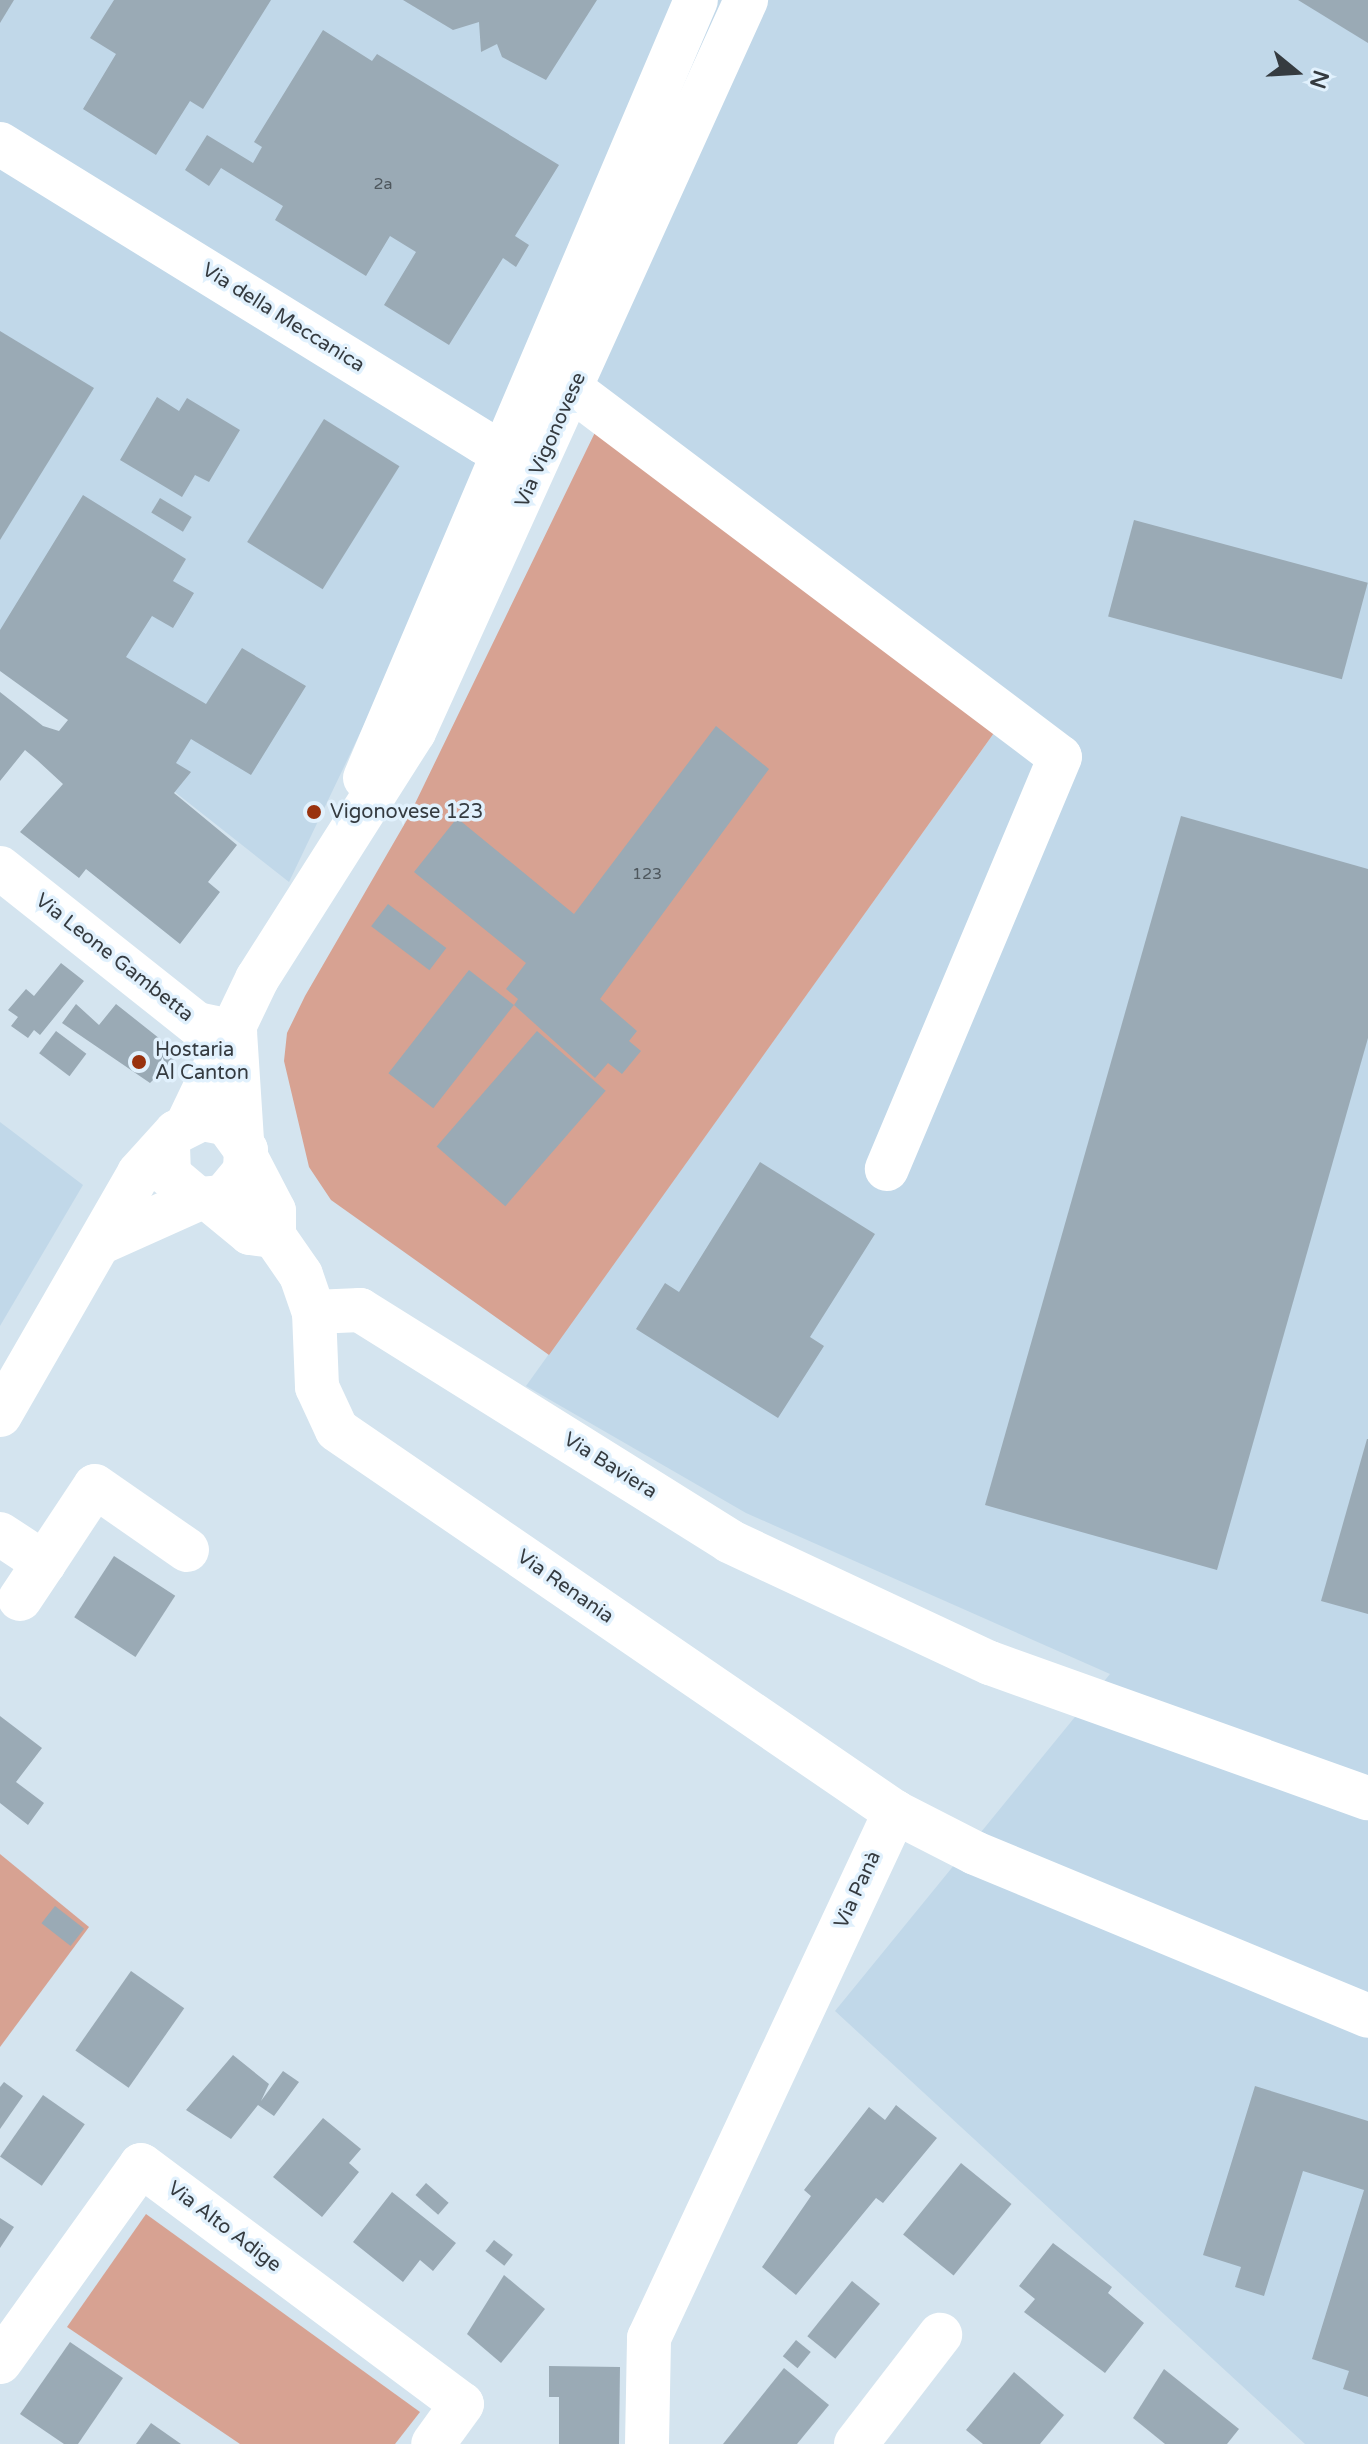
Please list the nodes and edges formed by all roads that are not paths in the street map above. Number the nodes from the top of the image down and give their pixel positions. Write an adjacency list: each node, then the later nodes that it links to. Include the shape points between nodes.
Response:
1 (696, 0): 5 (street, Via Vigonovese)
2 (746, 0): 4 (street, Via Vigonovese)
3 (0, 144): 5 (street, Via della Meccanica)
4 (570, 400): 5 (street); 7 (street, Via Vigonovese, via 414,732); 11 (street, via 1060,757)
5 (501, 451): 7 (street, Via Vigonovese, via 386,719)
6 (0, 868): 8 (street, Via Leone Gambetta, via 197,1024)
7 (332, 868): 8 (street, Via Vigonovese, via 257,979)
8 (235, 1032): 9 (street, Via Vigonovese); 10 (street, Via Vigonovese)
9 (178, 1134): 10 (street, via 213,1119); 12 (street, via 169,1175); 14 (street, Via Vigonovese, via 139,1173)
10 (245, 1150): 12 (street, via 234,1190); 13 (street, via 274,1211)
11 (887, 1169)
12 (204, 1200): 13 (street, via 250,1233); 14 (street)
13 (274, 1236): 15 (street, via 301,1275)
14 (100, 1243): 16 (street, Via Vigonovese)
15 (314, 1312): 21 (street, Via Baviera, via 360,1310 729,1541 990,1663); 22 (street, Via Renania, via 317,1387 337,1430)
16 (0, 1415)
17 (0, 1534): 19 (street)
18 (187, 1550): 19 (street, via 95,1486)
19 (44, 1563): 20 (street)
20 (20, 1599)
21 (1368, 1798)
22 (895, 1812): 23 (street, via 975,1853); 27 (street, Via Panà, via 649,2338)
23 (1368, 2016)
24 (940, 2335): 28 (street)
25 (0, 2362): 26 (street, Via Alto Adige, via 141,2165 462,2404)
26 (433, 2444)
27 (647, 2444)
28 (856, 2444)

